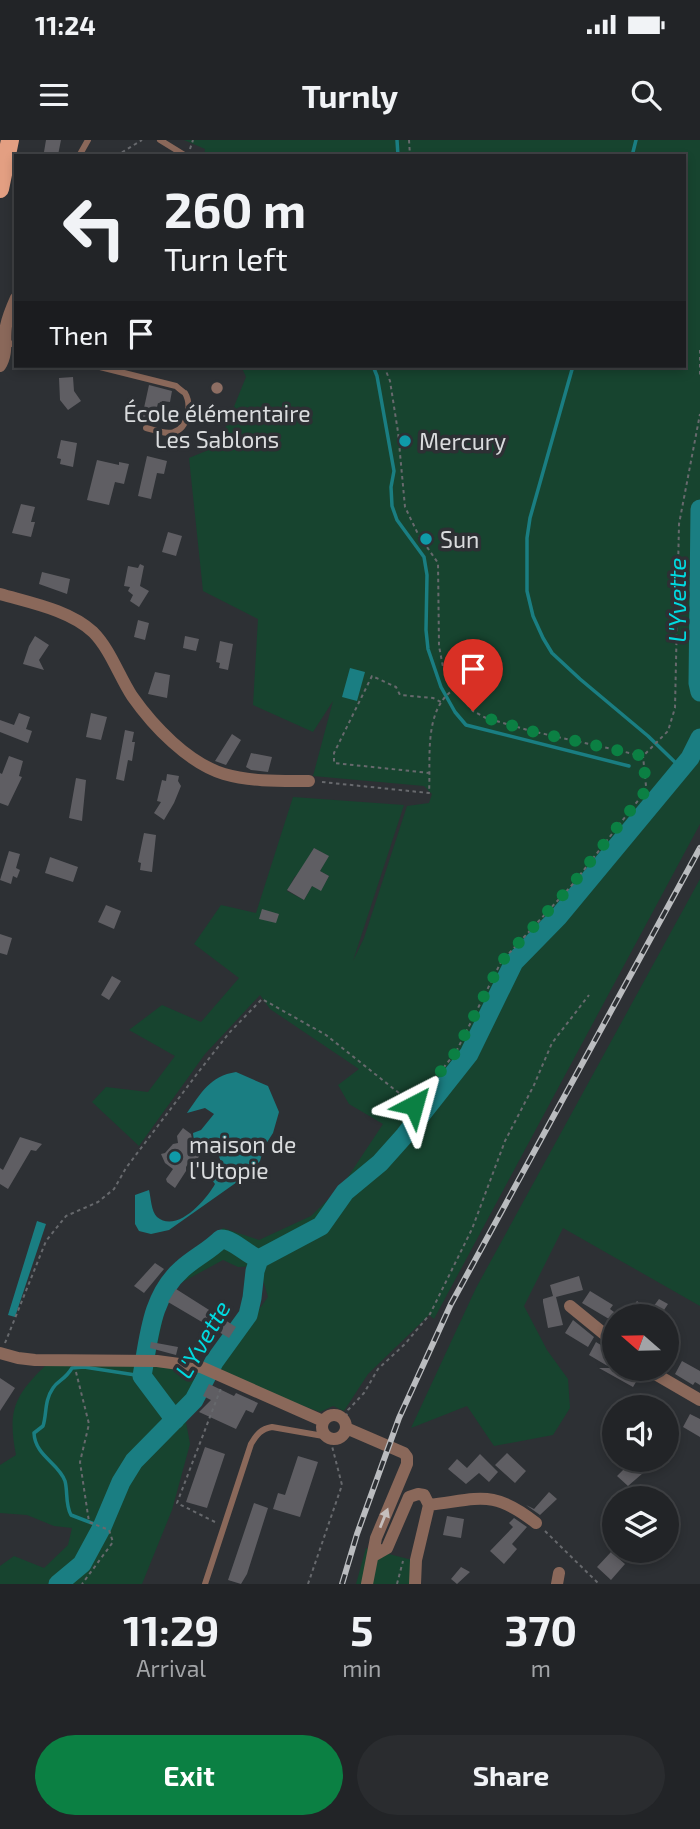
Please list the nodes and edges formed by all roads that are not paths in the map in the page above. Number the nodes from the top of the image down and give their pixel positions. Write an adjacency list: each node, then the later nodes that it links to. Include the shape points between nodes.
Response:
1 (10, 140): 4 (main road)
2 (160, 140): 3 (lane)
3 (183, 154)
4 (0, 189)
5 (14, 303): 6 (street, via 6,323)
6 (11, 344): 7 (street)
7 (0, 366)
8 (104, 368): 9 (lane, via 176,386 184,393 188,406 184,427 168,433)
9 (146, 428)
10 (0, 594): 11 (street, via 67,615 95,634 145,713 204,764 222,774 247,779)
11 (309, 781)
12 (570, 1306): 13 (street)
13 (602, 1332)
14 (1, 1353): 17 (street, via 36,1360 140,1360 201,1367)
15 (667, 1381): 16 (street)
16 (700, 1400)
17 (323, 1421): 18 (street, via 336,1415); 19 (street, via 322,1429)
18 (345, 1425): 19 (street, via 340,1437); 22 (street, one-way to 18, via 407,1457)
19 (331, 1438): 23 (lane, via 272,1427 258,1433)
20 (429, 1505): 21 (street, via 489,1498 515,1506); 22 (street, via 424,1494 409,1497 387,1548); 25 (street)
21 (536, 1523)
22 (373, 1556): 24 (street)
23 (205, 1584)
24 (367, 1584)
25 (415, 1584)

